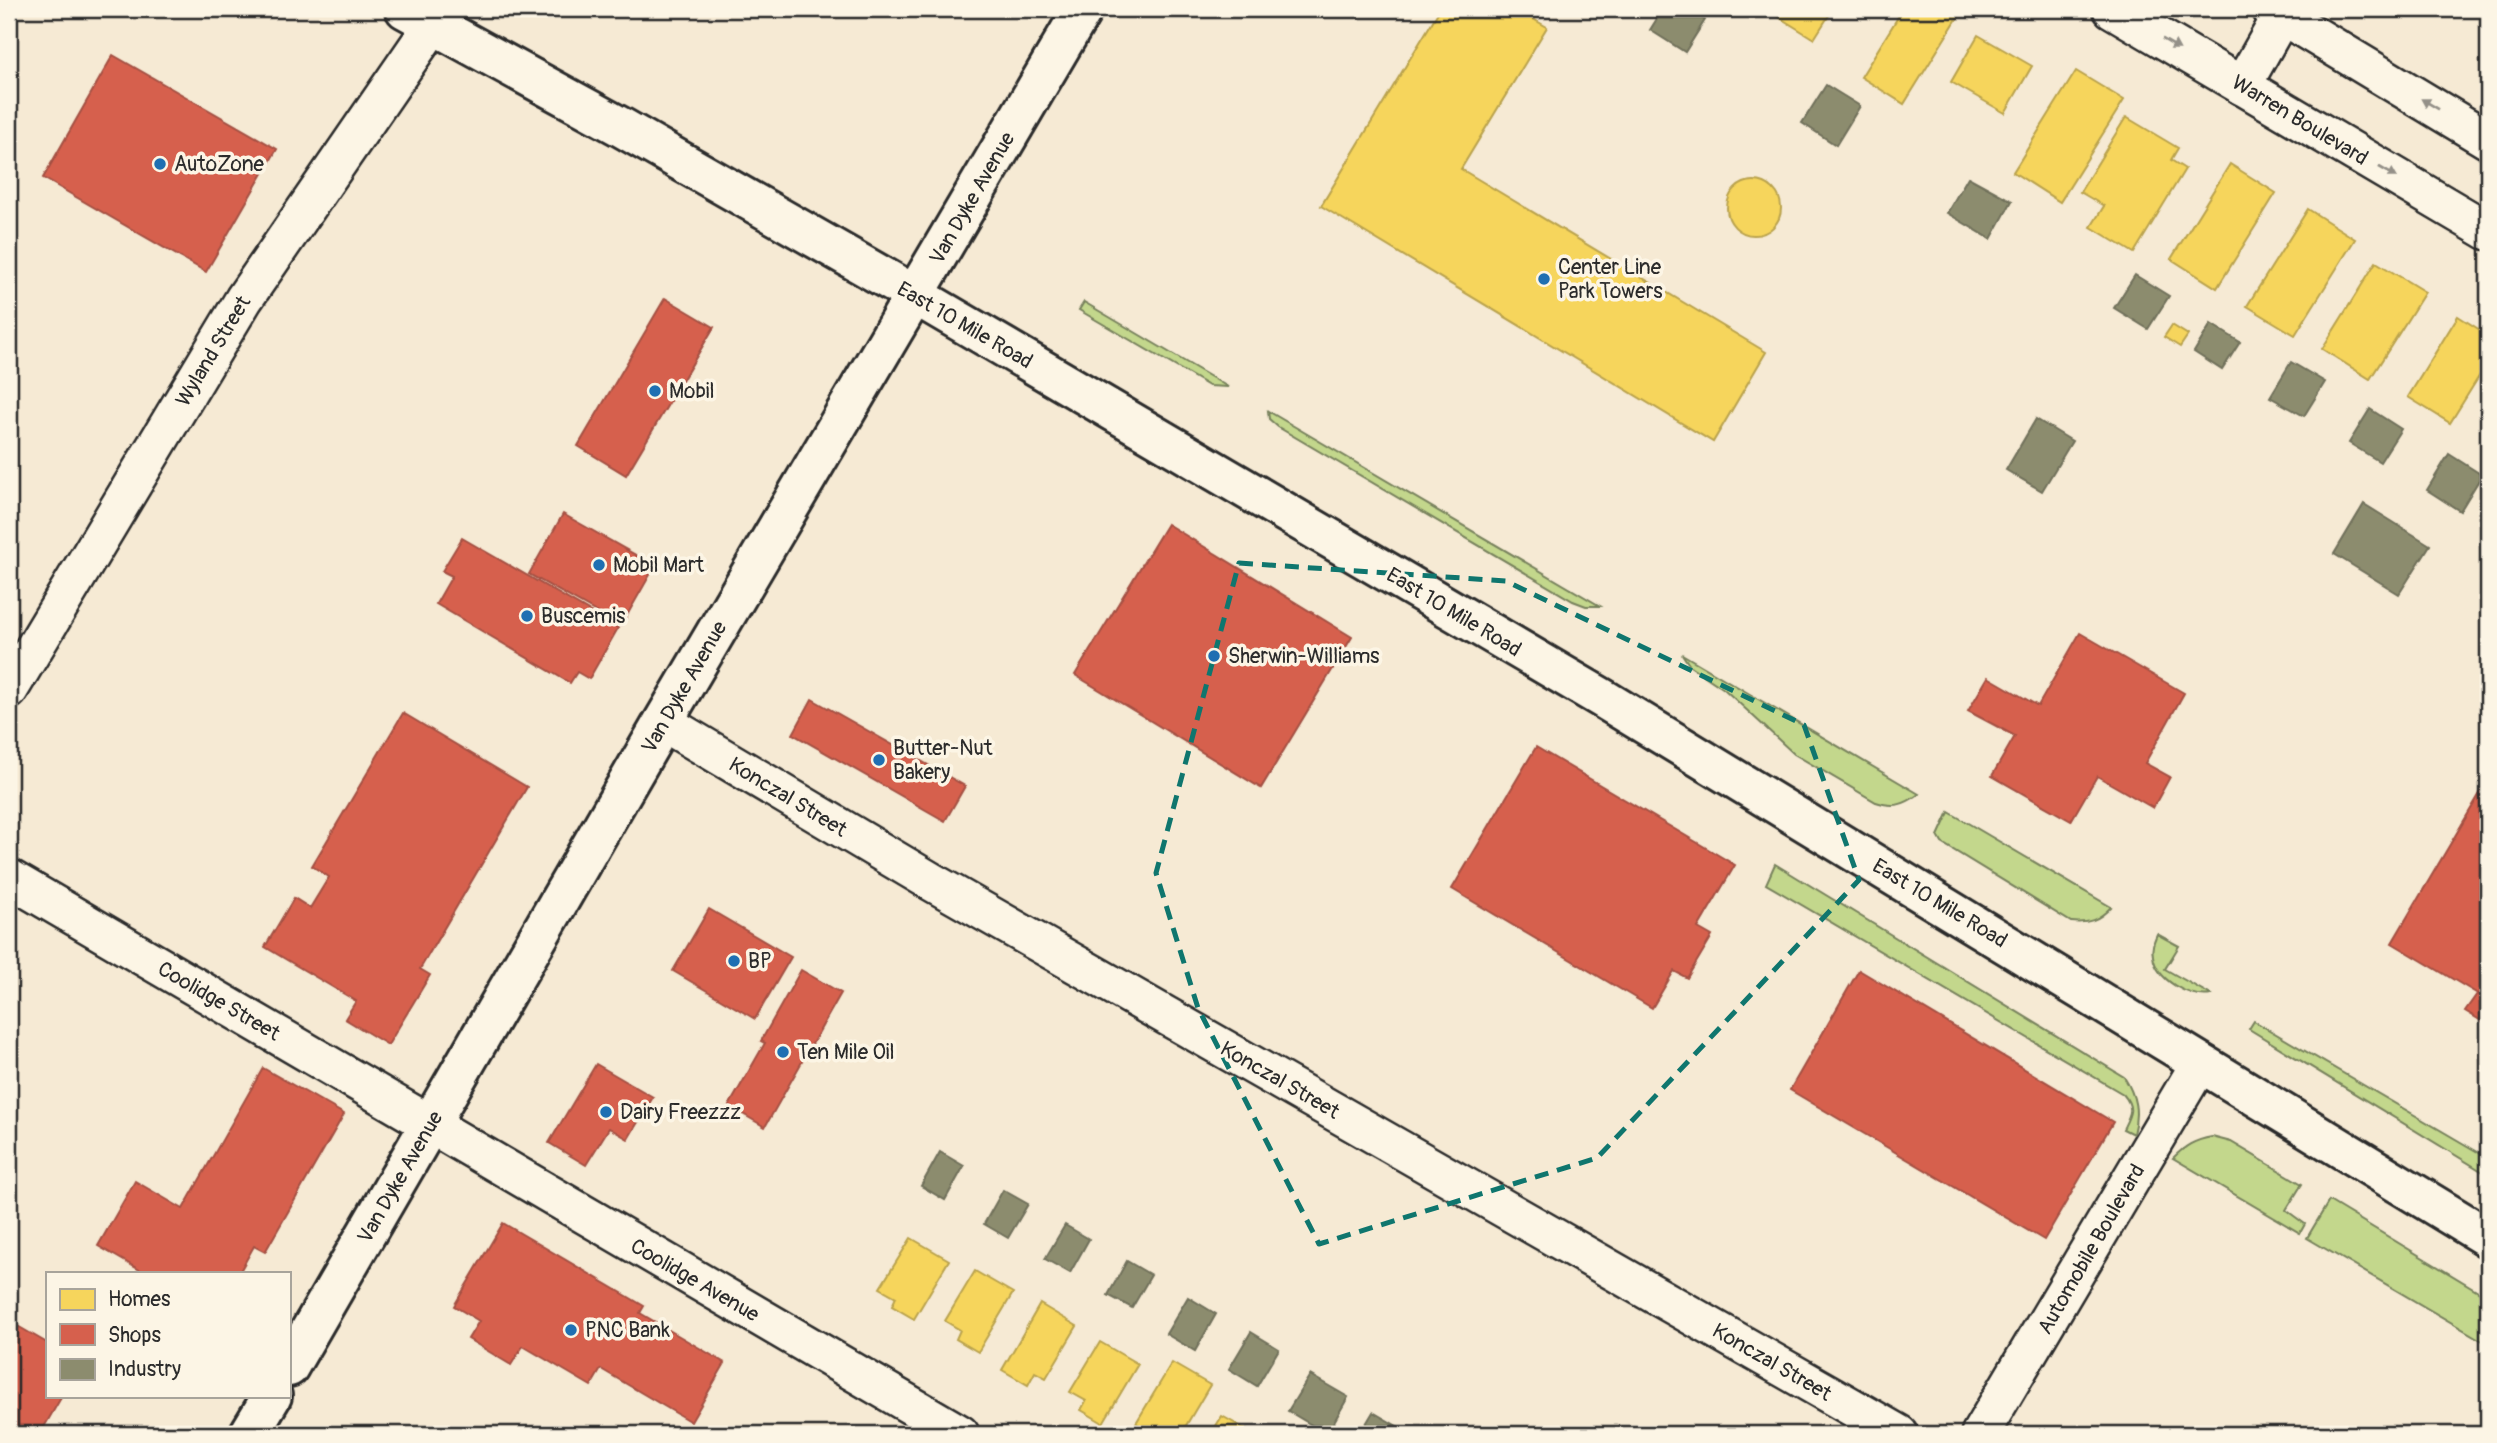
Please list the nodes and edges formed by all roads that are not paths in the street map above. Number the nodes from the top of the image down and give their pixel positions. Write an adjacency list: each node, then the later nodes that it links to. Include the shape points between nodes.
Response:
1 (1083, 9): 8 (main road, Van Dyke Avenue)
2 (2112, 9): 5 (street, Warren Boulevard, one-way to 5)
3 (2277, 12): 5 (street); 6 (street, one-way to 3)
4 (420, 16): 8 (main road, East 10 Mile Road); 9 (street, Wyland Street)
5 (2242, 86): 7 (street, Warren Boulevard, one-way to 7)
6 (2488, 140)
7 (2488, 231)
8 (915, 295): 10 (main road, Van Dyke Avenue); 12 (main road, East 10 Mile Road, via 1602,698)
9 (9, 690)
10 (663, 722): 13 (main road, Van Dyke Avenue); 19 (street, Konczal Street, via 966,901)
11 (9, 878): 13 (street, Coolidge Street)
12 (2200, 1063): 14 (main road, East 10 Mile Road); 20 (street, Automobile Boulevard)
13 (430, 1124): 15 (main road, Van Dyke Avenue); 18 (street, Coolidge Avenue)
14 (2488, 1238)
15 (290, 1365)
16 (271, 1398): 17 (main road)
17 (249, 1434)
18 (960, 1434)
19 (1899, 1434)
20 (1980, 1434)

